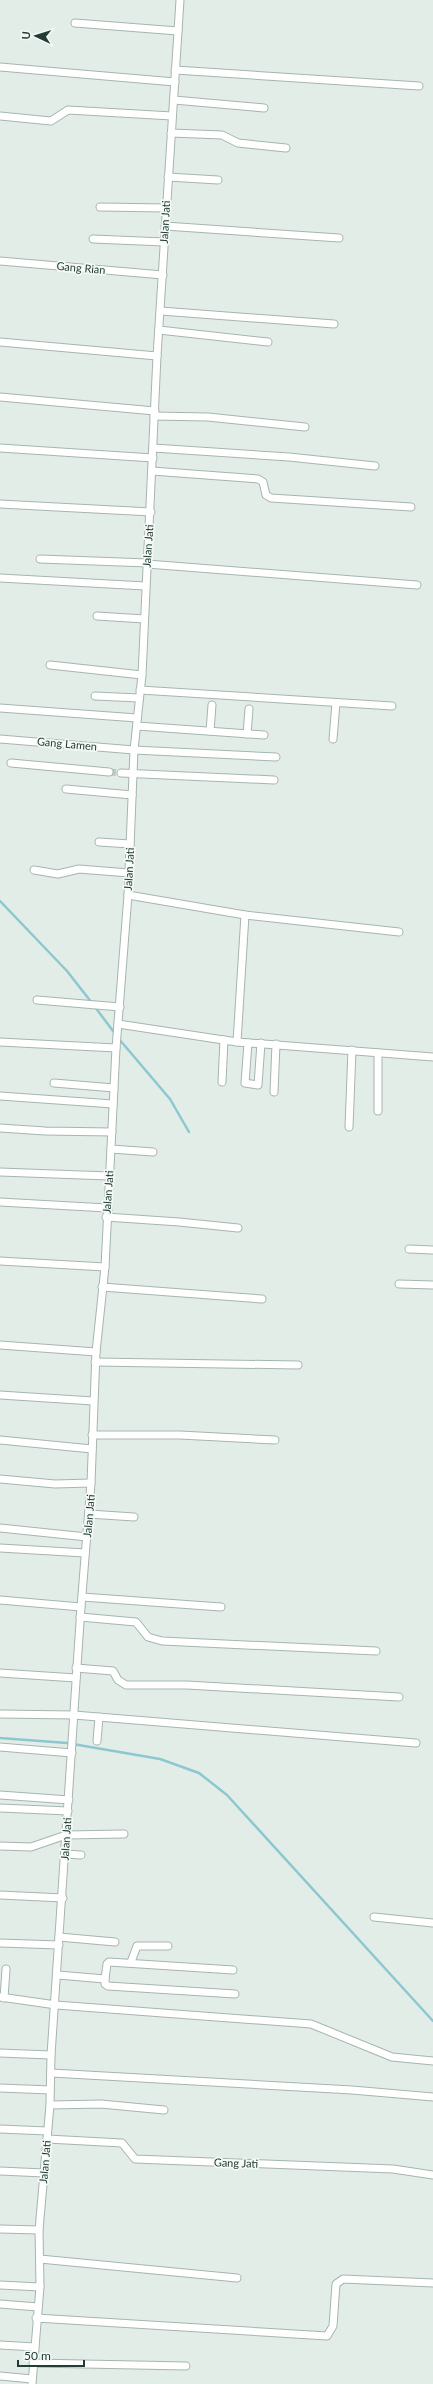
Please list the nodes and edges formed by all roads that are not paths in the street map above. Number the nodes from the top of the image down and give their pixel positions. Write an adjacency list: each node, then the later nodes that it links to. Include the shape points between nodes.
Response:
1 (180, 0): 3 (street, Jalan Jati)
2 (74, 23): 3 (street)
3 (178, 31): 5 (street, Jalan Jati)
4 (0, 67): 6 (street)
5 (175, 70): 6 (street, Jalan Jati); 7 (street)
6 (175, 82): 8 (street, Jalan Jati)
7 (420, 86)
8 (174, 100): 9 (street); 11 (street, Jalan Jati)
9 (264, 108)
10 (0, 116): 11 (street, via 50,121 68,110)
11 (172, 116): 12 (street, Jalan Jati)
12 (171, 132): 13 (street, via 222,135 238,143); 14 (street, Jalan Jati)
13 (286, 148)
14 (168, 177): 15 (street); 17 (street, Jalan Jati)
15 (218, 180)
16 (100, 206): 17 (street)
17 (166, 208): 18 (street, Jalan Jati)
18 (165, 226): 19 (street); 21 (street, Jalan Jati)
19 (339, 238)
20 (93, 239): 21 (street)
21 (164, 242): 23 (street, Jalan Jati)
22 (0, 261): 23 (street, Gang Rian)
23 (163, 275): 24 (street, Jalan Jati)
24 (161, 311): 25 (street); 26 (street, Jalan Jati)
25 (334, 324)
26 (159, 330): 28 (street); 29 (street, Jalan Jati)
27 (0, 342): 29 (street)
28 (268, 342)
29 (157, 356): 31 (street, Jalan Jati)
30 (0, 397): 31 (street)
31 (154, 413): 32 (street); 34 (street, Jalan Jati)
32 (305, 427)
33 (0, 448): 35 (street)
34 (153, 448): 35 (street, Jalan Jati); 36 (street, via 289,457)
35 (153, 458): 37 (street, Jalan Jati)
36 (375, 466)
37 (152, 471): 39 (street, via 258,479 263,482 266,495 271,498); 40 (street, Jalan Jati)
38 (0, 504): 40 (street)
39 (412, 507)
40 (150, 512): 42 (street, Jalan Jati)
41 (40, 560): 42 (street)
42 (147, 564): 44 (street); 45 (street, Jalan Jati)
43 (0, 578): 45 (street)
44 (417, 585)
45 (145, 586): 47 (street, Jalan Jati)
46 (97, 616): 47 (street)
47 (144, 619): 49 (street, Jalan Jati)
48 (50, 665): 49 (street)
49 (142, 675): 50 (street, Jalan Jati)
50 (140, 690): 52 (street, Jalan Jati); 53 (street)
51 (95, 696): 52 (street)
52 (139, 698): 58 (street, Jalan Jati)
53 (336, 702): 55 (street); 64 (street)
54 (212, 705): 60 (street)
55 (392, 706)
56 (0, 708): 58 (street)
57 (249, 709): 61 (street)
58 (137, 718): 59 (street, Jalan Jati)
59 (137, 726): 60 (street); 65 (street, Jalan Jati)
60 (210, 731): 61 (street)
61 (247, 734): 62 (street)
62 (264, 735)
63 (0, 739): 65 (street, Gang Lamen)
64 (333, 739)
65 (134, 750): 66 (street, Gang Lamen); 70 (street, Jalan Jati)
66 (276, 757)
67 (11, 763): 68 (street)
68 (109, 772)
69 (121, 773): 70 (street)
70 (133, 773): 71 (street); 73 (street, Jalan Jati)
71 (274, 780)
72 (66, 789): 73 (street)
73 (132, 795): 75 (street, Jalan Jati)
74 (99, 842): 75 (street)
75 (130, 844): 77 (street, Jalan Jati)
76 (34, 870): 77 (street, via 58,874 79,869)
77 (129, 873): 78 (street, Jalan Jati)
78 (128, 895): 79 (street); 82 (street, Jalan Jati)
79 (245, 915): 80 (street); 86 (street)
80 (399, 932)
81 (37, 1000): 82 (street)
82 (120, 1007): 83 (street, Jalan Jati)
83 (118, 1027): 84 (street); 90 (street, Jalan Jati)
84 (224, 1040): 86 (street); 94 (street)
85 (0, 1042): 90 (street)
86 (237, 1042): 87 (street)
87 (248, 1043): 88 (street); 88 (street, via 245,1083 258,1085)
88 (261, 1043): 89 (street)
89 (276, 1044): 91 (street); 97 (street)
90 (116, 1045): 96 (street, Jalan Jati)
91 (352, 1050): 92 (street); 101 (street)
92 (378, 1053): 93 (street); 100 (street)
93 (433, 1057)
94 (222, 1082)
95 (54, 1083): 96 (street)
96 (114, 1088): 99 (street, Jalan Jati)
97 (274, 1092)
98 (0, 1096): 99 (street)
99 (113, 1104): 103 (street, Jalan Jati)
100 (378, 1111)
101 (350, 1127)
102 (0, 1128): 103 (street)
103 (112, 1132): 104 (street, Jalan Jati)
104 (111, 1150): 105 (street); 107 (street, Jalan Jati)
105 (153, 1152)
106 (0, 1172): 107 (street)
107 (109, 1176): 109 (street, Jalan Jati)
108 (0, 1202): 109 (street)
109 (107, 1208): 110 (street, Jalan Jati)
110 (106, 1218): 111 (street); 115 (street, Jalan Jati)
111 (238, 1228)
112 (409, 1249): 113 (street)
113 (433, 1250)
114 (0, 1261): 115 (street)
115 (105, 1267): 118 (street, Jalan Jati)
116 (399, 1284): 117 (street)
117 (433, 1285)
118 (102, 1287): 119 (street); 121 (street, Jalan Jati)
119 (262, 1299)
120 (0, 1345): 121 (street)
121 (96, 1352): 122 (street, Jalan Jati)
122 (95, 1362): 123 (street); 125 (street, Jalan Jati)
123 (298, 1365)
124 (0, 1394): 125 (street)
125 (93, 1401): 126 (street, Jalan Jati)
126 (92, 1435): 128 (street, via 180,1435); 129 (street, Jalan Jati)
127 (0, 1440): 129 (street)
128 (275, 1440)
129 (92, 1449): 131 (street, Jalan Jati)
130 (0, 1479): 131 (street, via 55,1484)
131 (91, 1483): 132 (street, Jalan Jati)
132 (89, 1514): 133 (street); 135 (street, Jalan Jati)
133 (134, 1517)
134 (0, 1528): 135 (street)
135 (87, 1536): 137 (street, Jalan Jati)
136 (0, 1548): 137 (street)
137 (85, 1553): 138 (street, Jalan Jati)
138 (82, 1597): 140 (street, Jalan Jati); 141 (street)
139 (0, 1600): 140 (street)
140 (81, 1607): 142 (street, Jalan Jati)
141 (221, 1607)
142 (80, 1617): 143 (street, via 136,1622 148,1637 162,1641); 144 (street, Jalan Jati)
143 (376, 1651)
144 (76, 1668): 146 (street, Jalan Jati); 147 (street, via 113,1671 118,1680 126,1684)
145 (0, 1673): 146 (street)
146 (76, 1678): 149 (street, Jalan Jati)
147 (399, 1697)
148 (0, 1714): 149 (street)
149 (74, 1715): 150 (street); 154 (street, Jalan Jati)
150 (99, 1718): 151 (street); 152 (street)
151 (97, 1741)
152 (416, 1743)
153 (0, 1747): 154 (street)
154 (72, 1751): 156 (street, Jalan Jati)
155 (0, 1795): 156 (street)
156 (69, 1800): 158 (street, Jalan Jati)
157 (0, 1808): 158 (street)
158 (68, 1812): 159 (street, Jalan Jati)
159 (66, 1834): 160 (street); 161 (street, via 32,1847); 162 (street, Jalan Jati)
160 (124, 1834)
161 (0, 1846)
162 (65, 1854): 163 (street); 165 (street, Jalan Jati)
163 (81, 1855)
164 (0, 1895): 165 (street)
165 (63, 1898): 168 (street, Jalan Jati)
166 (374, 1917): 167 (street)
167 (433, 1923)
168 (59, 1941): 169 (street); 170 (street); 175 (street, Jalan Jati)
169 (115, 1942)
170 (0, 1943)
171 (168, 1946): 172 (street, via 137,1946)
172 (131, 1962): 174 (street); 176 (street, via 108,1963)
173 (6, 1969): 178 (street)
174 (233, 1970)
175 (58, 1976): 176 (street); 179 (street, Jalan Jati)
176 (105, 1979): 177 (street, via 108,1986)
177 (235, 1994)
178 (2, 1997): 179 (street)
179 (56, 2005): 181 (street, Jalan Jati); 182 (street, via 311,2024 392,2057)
180 (0, 2053): 181 (street)
181 (51, 2055): 183 (street, Jalan Jati)
182 (433, 2061)
183 (50, 2072): 185 (street, Jalan Jati); 186 (street, via 352,2090)
184 (0, 2088): 185 (street)
185 (50, 2090): 187 (street, Jalan Jati)
186 (433, 2098)
187 (50, 2105): 188 (street, via 101,2104); 190 (street, Jalan Jati)
188 (164, 2110)
189 (0, 2129): 190 (street)
190 (47, 2131): 191 (street, Jalan Jati)
191 (47, 2139): 193 (street, Jalan Jati); 194 (street, Gang Jati, via 122,2143 135,2159 393,2169)
192 (0, 2171): 193 (street)
193 (44, 2173): 196 (street, Jalan Jati)
194 (433, 2175)
195 (0, 2229): 196 (street)
196 (39, 2230): 197 (street, Jalan Jati)
197 (40, 2259): 198 (street); 201 (street, Jalan Jati)
198 (237, 2278)
199 (433, 2283): 204 (street, via 343,2279 339,2281 336,2284 333,2326 327,2336)
200 (0, 2285): 201 (street)
201 (40, 2287): 203 (street, Jalan Jati)
202 (0, 2304): 203 (street)
203 (38, 2307): 204 (street, Jalan Jati)
204 (36, 2318): 206 (street, Jalan Jati)
205 (0, 2345): 206 (street)
206 (35, 2347): 207 (street, Jalan Jati)
207 (34, 2363): 208 (street); 210 (street, Jalan Jati)
208 (186, 2366)
209 (0, 2376): 210 (street)
210 (32, 2381)

